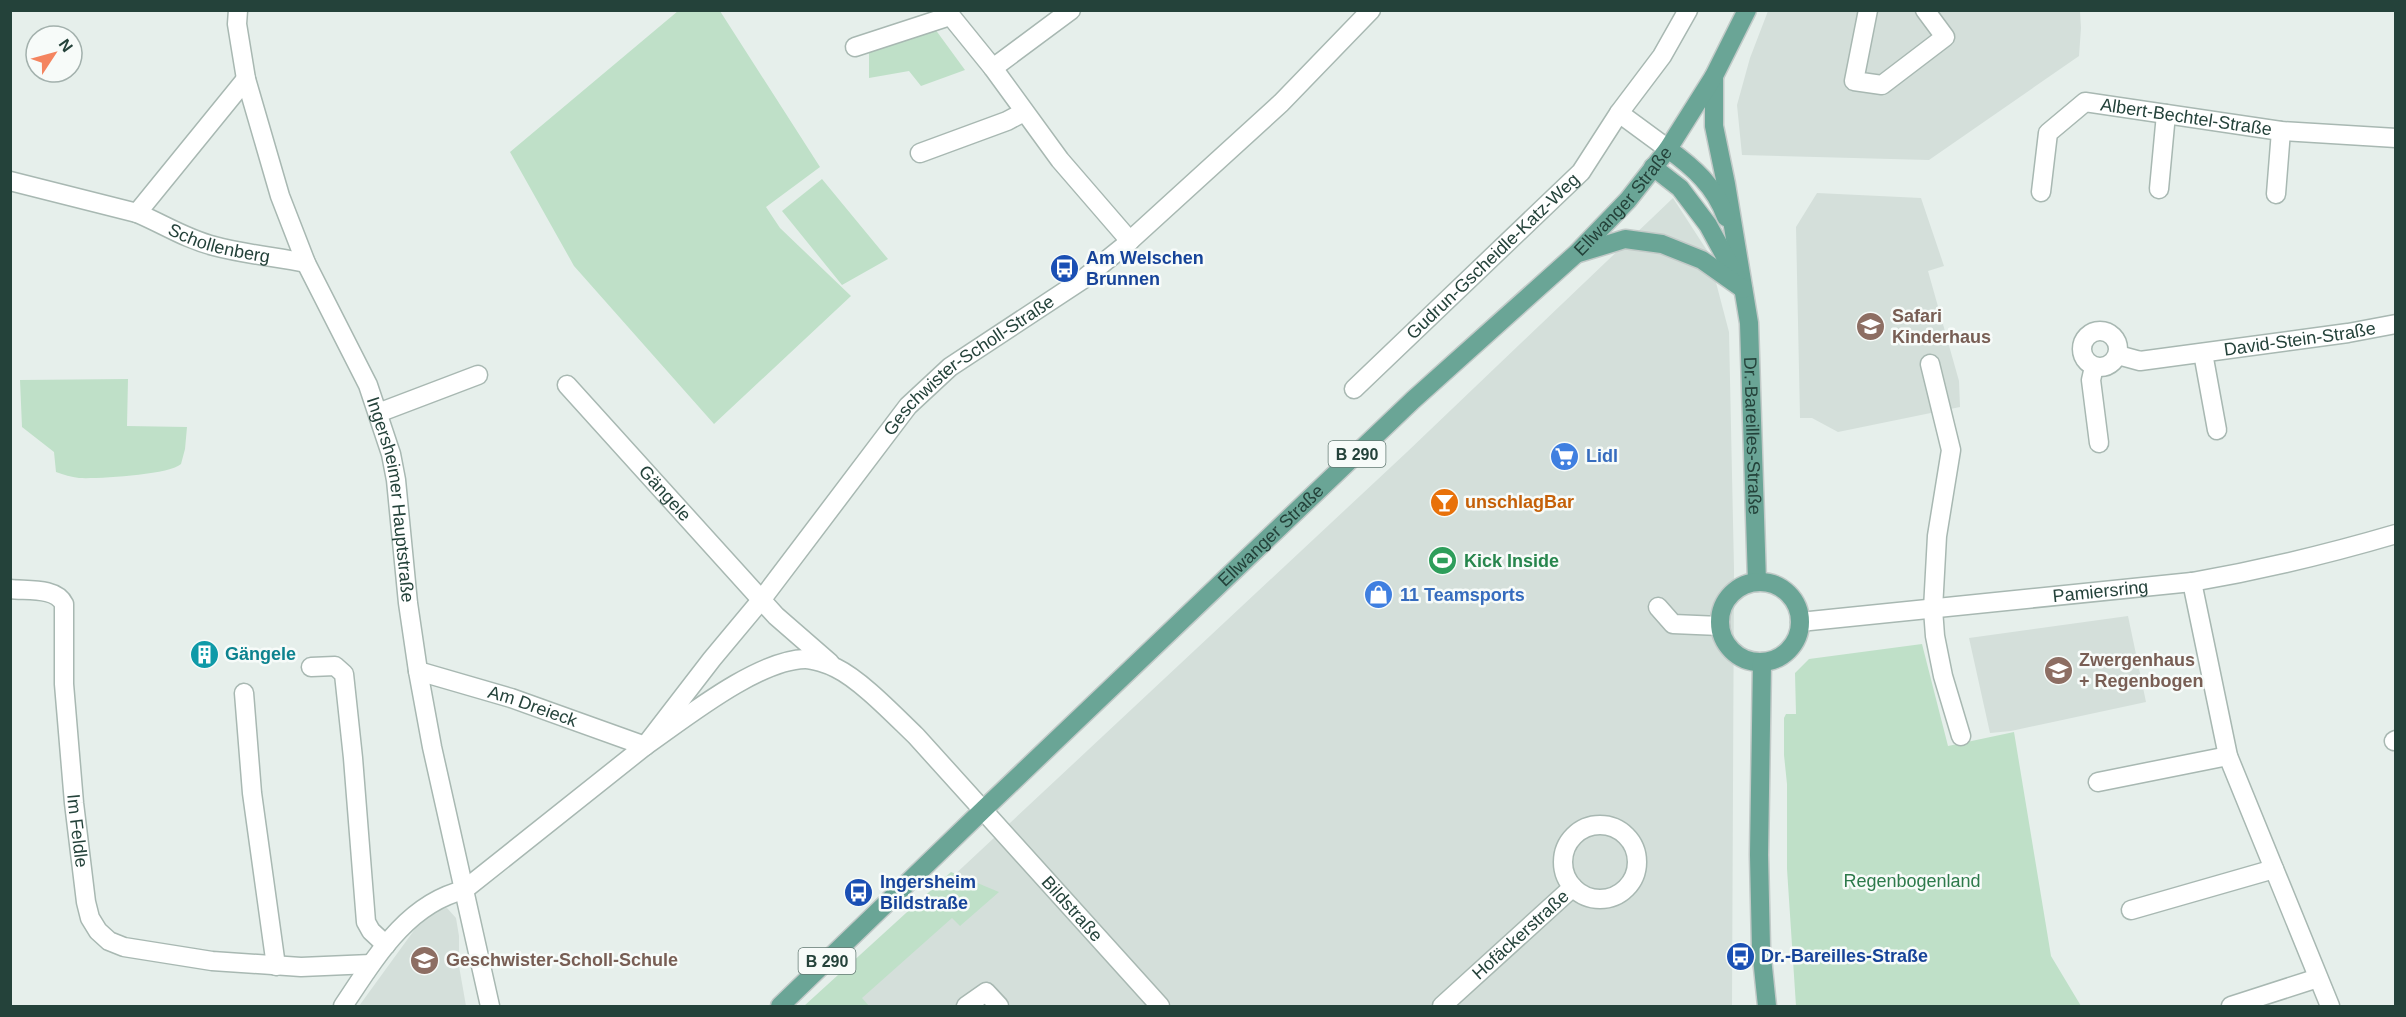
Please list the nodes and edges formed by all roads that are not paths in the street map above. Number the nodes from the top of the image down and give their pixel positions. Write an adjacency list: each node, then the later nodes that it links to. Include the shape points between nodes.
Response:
1 (238, 10): 12 (street, Ingersheimer Hauptstraße)
2 (1071, 10): 10 (street)
3 (1371, 10): 26 (street, Geschwister-Scholl-Straße, via 1281,103)
4 (1688, 10): 14 (street, Gudrun-Gscheidle-Katz-Weg, via 1662,57)
5 (1747, 10): 11 (main road, Ellwanger Straße / B 290)
6 (1868, 10): 7 (street, via 1854,81 1882,85 1945,37)
7 (1925, 10)
8 (948, 13): 9 (street); 10 (street)
9 (855, 47)
10 (993, 68): 13 (street)
11 (1714, 76): 18 (main road, Ellwanger Straße / B 290); 27 (main road, Dr.-Bareilles-Straße, via 1714,126)
12 (246, 79): 25 (street); 29 (street, Ingersheimer Hauptstraße, via 280,196)
13 (1024, 112): 19 (street); 26 (street)
14 (1619, 113): 18 (street); 38 (street, Gudrun-Gscheidle-Katz-Weg, via 1581,172)
15 (2166, 114): 16 (street, Albert-Bechtel-Straße); 22 (street); 23 (street, Albert-Bechtel-Straße, via 2085,102 2048,133)
16 (2281, 130): 17 (street, Albert-Bechtel-Straße); 24 (street)
17 (2396, 138)
18 (1668, 148): 20 (main road, Ellwanger Straße / B 290); 27 (main road, Dr.-Bareilles-Straße, via 1696,169 1722,205)
19 (920, 153)
20 (1653, 167): 28 (main road, Ellwanger Straße / B 290, via 1628,200); 30 (main road, Dr.-Bareilles-Straße, via 1680,188 1708,225)
21 (10, 180): 25 (street, Schollenberg)
22 (2159, 189)
23 (2041, 192)
24 (2276, 194)
25 (137, 213): 29 (street, Schollenberg, via 215,246)
26 (1130, 241): 46 (street, Geschwister-Scholl-Straße, via 1082,280 950,367 908,406)
27 (1735, 241): 30 (main road, Dr.-Bareilles-Straße)
28 (1577, 253): 30 (main road, via 1625,240 1662,244 1702,260); 60 (main road, Ellwanger Straße / B 290, via 1413,400)
29 (306, 263): 39 (street, Ingersheimer Hauptstraße, via 368,385)
30 (1743, 289): 43 (main road, Dr.-Bareilles-Straße, via 1749,323)
31 (2396, 324): 32 (street, David-Stein-Straße)
32 (2203, 353): 33 (street, David-Stein-Straße, via 2140,361); 40 (street, David-Stein-Straße)
33 (2118, 355): 35 (street, via 2110,364); 35 (street, via 2111,334 2092,332 2083,340 2082,353)
34 (1930, 364): 48 (street, via 1951,450 1937,536)
35 (2094, 367): 41 (street, via 2091,380)
36 (478, 375): 39 (street)
37 (567, 385): 46 (street, Gängele)
38 (1354, 389)
39 (378, 413): 54 (street, Ingersheimer Hauptstraße, via 396,480)
40 (2217, 430)
41 (2099, 443)
42 (2396, 534): 44 (street, Pamiersring, via 2264,569)
43 (1757, 582): 49 (main road, via 1782,588 1798,609); 50 (main road, via 1739,588 1725,601)
44 (2192, 582): 48 (street, Pamiersring); 58 (street)
45 (10, 589): 67 (street, Im Feldle, via 52,593 64,604 63,684 74,803 86,902 98,931 124,947)
46 (762, 599): 53 (street, Gängele); 57 (street, Geschwister-Scholl-Straße)
47 (1658, 607): 50 (street, via 1673,624)
48 (1933, 609): 49 (street, Pamiersring); 56 (street, via 1943,676)
49 (1800, 622): 51 (main road, via 1793,645 1785,654)
50 (1720, 626): 51 (main road, via 1723,638 1734,652 1750,661)
51 (1762, 662): 76 (main road, via 1759,855)
52 (311, 668): 65 (street, via 334,666 344,674 366,922)
53 (836, 668): 57 (street, Geschwister-Scholl-Straße, via 806,659 779,664 744,679); 60 (street, Geschwister-Scholl-Straße, via 916,736)
54 (418, 671): 57 (street, Am Dreieck, via 511,698); 63 (street, Ingersheimer Hauptstraße)
55 (244, 693): 67 (street, via 252,793)
56 (1961, 736)
57 (645, 746): 63 (street, Geschwister-Scholl-Straße)
58 (2228, 756): 59 (street); 61 (street)
59 (2098, 782)
60 (984, 809): 71 (main road, Ellwanger Straße / B 290); 74 (street, Bildstraße)
61 (2274, 869): 64 (street); 68 (street)
62 (1572, 887): 62 (street, Hofäckerstraße, via 1592,898 1604,899 1624,890 1636,871 1635,848 1629,837 1609,825 1597,824 1575,833 1563,854 1563,866); 75 (street, Hofäckerstraße)
63 (464, 890): 65 (street, Geschwister-Scholl-Straße, via 440,898 419,912); 70 (street, Ingersheimer Hauptstraße)
64 (2131, 910)
65 (386, 945): 66 (street, Geschwister-Scholl-Straße)
66 (371, 964): 67 (street, Im Feldle); 69 (street, Geschwister-Scholl-Straße)
67 (276, 966)
68 (2318, 978): 77 (street); 78 (street)
69 (343, 1006)
70 (490, 1006)
71 (780, 1006)
72 (966, 1006): 73 (street, via 986,992)
73 (999, 1006)
74 (1160, 1006)
75 (1442, 1006)
76 (1767, 1006)
77 (2231, 1006)
78 (2330, 1006)

